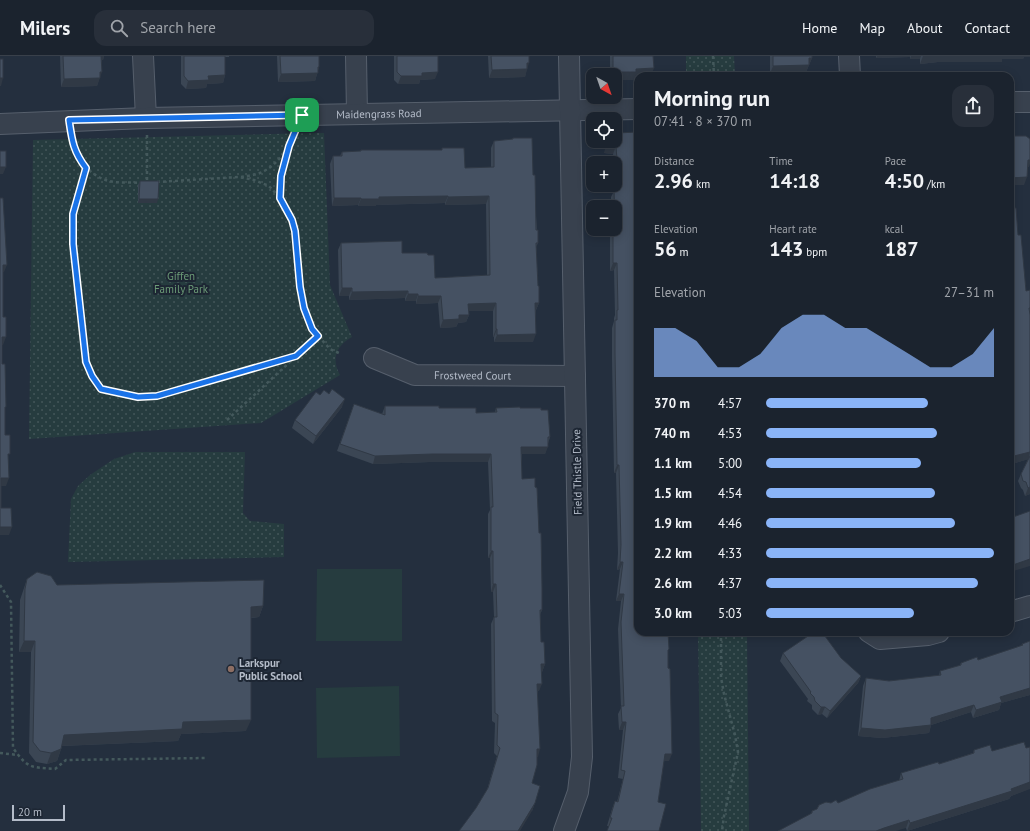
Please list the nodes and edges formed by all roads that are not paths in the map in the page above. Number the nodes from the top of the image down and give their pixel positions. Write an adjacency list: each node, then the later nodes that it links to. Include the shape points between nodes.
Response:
1 (143, 56): 11 (street)
2 (356, 56): 10 (street)
3 (569, 56): 9 (street, Field Thistle Drive)
4 (849, 56): 5 (street)
5 (850, 72)
6 (1014, 102): 7 (street)
7 (1030, 102)
8 (634, 109): 9 (street, Maidengrass Road)
9 (571, 110): 10 (street, Maidengrass Road); 14 (street, Field Thistle Drive)
10 (357, 114): 11 (street, Maidengrass Road)
11 (146, 118): 12 (street, Maidengrass Road)
12 (0, 124)
13 (374, 358): 14 (street, Frostweed Court, via 415,376)
14 (575, 376): 19 (street, Field Thistle Drive, via 582,757 578,792)
15 (1030, 606): 16 (street)
16 (1014, 611)
17 (875, 636): 18 (street, via 880,639)
18 (916, 636)
19 (564, 831)

